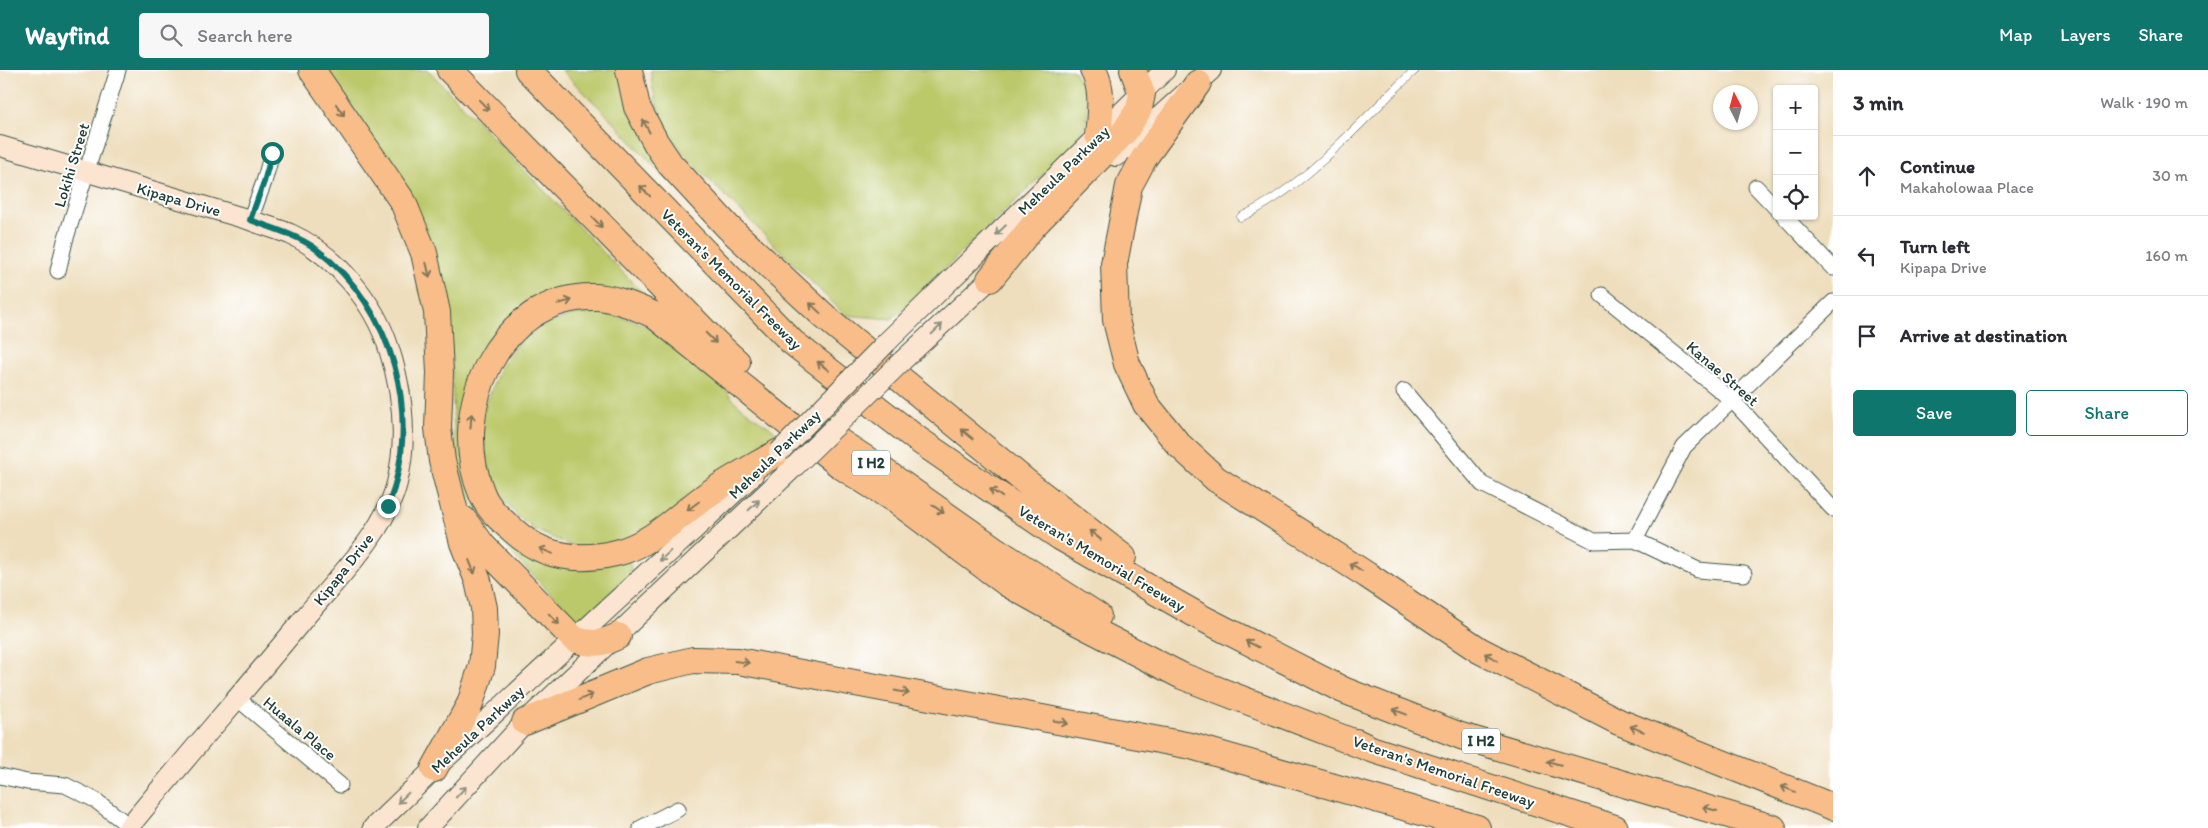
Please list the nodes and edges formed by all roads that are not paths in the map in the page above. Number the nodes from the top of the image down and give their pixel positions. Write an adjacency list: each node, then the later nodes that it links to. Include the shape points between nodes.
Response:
1 (118, 70): 15 (street, Lokihi Street)
2 (312, 70): 29 (highway, one-way to 29, via 403,202 424,253 437,312 438,428)
3 (450, 70): 38 (highway, Veteran's Memorial Freeway / I H2, one-way to 38, via 715,342 791,411 1094,614 1174,658)
4 (528, 70): 33 (highway, Veteran's Memorial Freeway / I H2, one-way to 4, via 1060,537 917,439 792,342)
5 (630, 70): 33 (highway, one-way to 5, via 1026,482 832,323 728,226 670,164 656,143 637,107)
6 (1093, 70): 12 (highway, via 1098,78 1101,106)
7 (1133, 70): 11 (highway)
8 (1165, 70): 11 (main road, Meheula Parkway)
9 (1415, 70): 18 (lane, via 1290,187 1264,206)
10 (1205, 76): 23 (main road, Meheula Parkway, via 1118,154); 42 (highway, one-way to 10, via 1619,722 1479,650 1216,478 1178,444 1146,404 1127,364 1116,320 1114,264 1128,186 1144,158)
11 (1142, 94): 12 (main road, Meheula Parkway); 23 (highway, via 1139,109 1125,130 1034,226)
12 (1098, 135): 28 (main road, Meheula Parkway, one-way to 28, bridge, via 887,342)
13 (0, 146): 15 (main road, Kipapa Drive)
14 (272, 153): 19 (street)
15 (88, 173): 19 (main road, Kipapa Drive); 22 (street, Lokihi Street)
16 (1756, 187): 17 (street)
17 (1773, 205)
18 (1241, 217)
19 (250, 220): 36 (main road, Kipapa Drive, via 291,234 316,249 363,297 384,334 394,366 403,404 402,444 396,484 374,530)
20 (1788, 220): 21 (street)
21 (1833, 268)
22 (58, 271)
23 (990, 279): 28 (main road, Meheula Parkway, one-way to 23, bridge, via 901,362)
24 (1602, 295): 27 (street, Kanae Street)
25 (1833, 302): 27 (street)
26 (1404, 391): 31 (street, via 1482,484 1594,541)
27 (1733, 401): 30 (street, Kanae Street); 31 (street, via 1684,448)
28 (786, 459): 34 (main road, Meheula Parkway, one-way to 28); 35 (main road, Meheula Parkway, one-way to 35); 38 (highway, one-way to 38, via 709,494 646,542 617,553 581,559 550,554 533,546 500,519 482,495 470,440 471,415 491,360 513,330 536,313 565,300 597,297 632,305 654,315 841,466 898,502 1008,584 1182,676)
29 (448, 487): 35 (highway, one-way to 35, via 461,516 483,546); 39 (highway, one-way to 39, via 463,543 478,581 485,634 482,666 470,704)
30 (1833, 509)
31 (1636, 540): 32 (street, via 1698,570)
32 (1744, 574)
33 (1202, 618): 50 (highway, Veteran's Memorial Freeway / I H2, one-way to 33, via 1461,736 1343,690)
34 (618, 636): 35 (highway, via 603,644); 37 (main road, Meheula Parkway)
35 (574, 639): 39 (main road, Meheula Parkway)
36 (238, 698): 41 (street, Huaala Place); 44 (main road, Kipapa Drive)
37 (525, 722): 46 (main road, Meheula Parkway, one-way to 37); 48 (highway, one-way to 48, via 648,671 693,660 738,661 1191,746)
38 (1371, 749): 49 (highway, Veteran's Memorial Freeway / I H2)
39 (434, 769): 45 (main road, Meheula Parkway, one-way to 45)
40 (0, 776): 44 (street, via 65,785 95,800)
41 (340, 785)
42 (1833, 807)
43 (678, 809): 47 (street)
44 (130, 827)
45 (374, 828)
46 (428, 828)
47 (641, 828)
48 (1477, 828)
49 (1615, 828)
50 (1773, 828)

